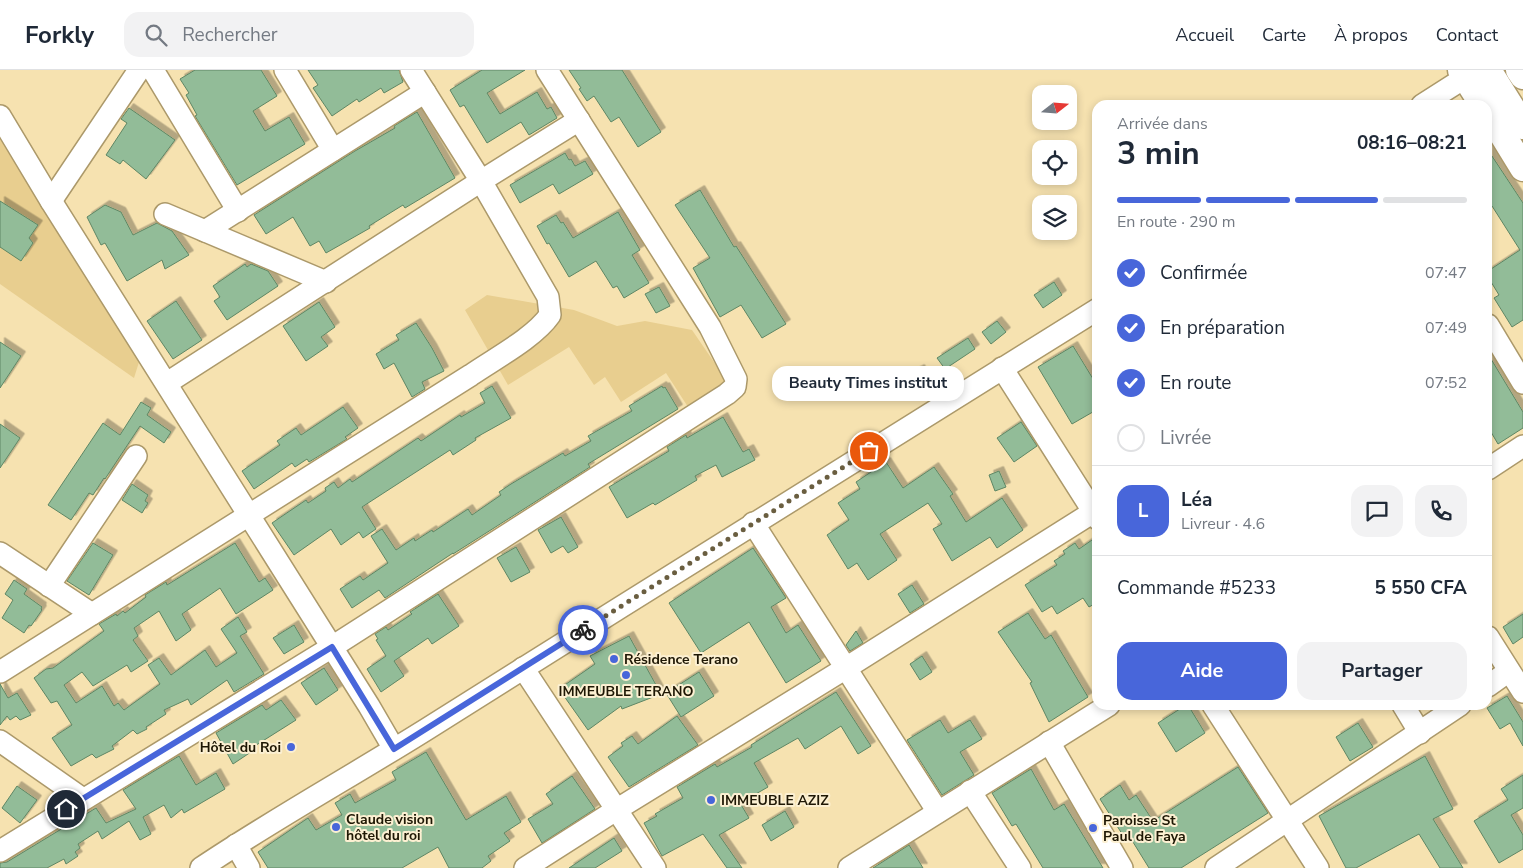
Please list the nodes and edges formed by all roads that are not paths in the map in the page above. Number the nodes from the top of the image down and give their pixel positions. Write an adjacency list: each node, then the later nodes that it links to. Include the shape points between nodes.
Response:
1 (139, 70): 19 (street)
2 (154, 70): 20 (street)
3 (285, 70): 16 (street)
4 (410, 70): 9 (street)
5 (547, 70): 14 (street)
6 (1519, 70): 8 (main road)
7 (1473, 72): 10 (street); 11 (main road); 15 (main road)
8 (1523, 76)
9 (425, 92): 16 (street); 18 (street)
10 (1430, 100)
11 (1482, 100)
12 (0, 116): 19 (street)
13 (1492, 118): 17 (main road)
14 (579, 120): 18 (street); 40 (street, via 710,327 735,375 736,384 727,394)
15 (1523, 126)
16 (333, 150): 20 (street)
17 (1523, 168)
18 (481, 180): 23 (street); 33 (street, via 548,297 550,315 518,344 479,370)
19 (51, 201): 27 (street)
20 (238, 211): 22 (street)
21 (165, 214): 22 (street)
22 (206, 231): 23 (street)
23 (326, 282): 27 (street)
24 (1092, 313): 26 (street)
25 (1492, 333): 28 (street)
26 (1002, 368): 32 (street); 35 (street)
27 (168, 383): 33 (street)
28 (1523, 383)
29 (1523, 446): 31 (street)
30 (136, 456): 37 (street)
31 (1492, 466)
32 (1092, 507)
33 (250, 515): 38 (street); 40 (street)
34 (1092, 515): 42 (street)
35 (753, 523): 41 (street); 42 (street)
36 (0, 553): 37 (street)
37 (49, 586): 38 (street)
38 (92, 614): 44 (street)
39 (1492, 643): 43 (street)
40 (332, 647): 54 (street); 56 (street)
41 (523, 668): 54 (street); 57 (street)
42 (846, 668): 57 (street); 58 (street)
43 (1509, 671): 45 (street); 46 (street)
44 (0, 672)
45 (1492, 683)
46 (1523, 692)
47 (1101, 710): 53 (street)
48 (1216, 710): 59 (street)
49 (1406, 710): 51 (street)
50 (1453, 710): 51 (street)
51 (1420, 733): 59 (street)
52 (0, 741): 56 (street)
53 (1049, 742): 55 (street); 68 (street)
54 (394, 749): 60 (street)
55 (970, 791): 58 (street); 67 (street)
56 (83, 799): 61 (street)
57 (616, 810): 65 (street); 66 (street)
58 (938, 812): 62 (street)
59 (1288, 821): 69 (street); 70 (street)
60 (236, 845): 63 (street); 64 (street)
61 (0, 851)
62 (855, 866)
63 (201, 868)
64 (249, 868)
65 (525, 868)
66 (655, 868)
67 (1020, 868)
68 (1122, 868)
69 (1216, 868)
70 (1318, 868)

